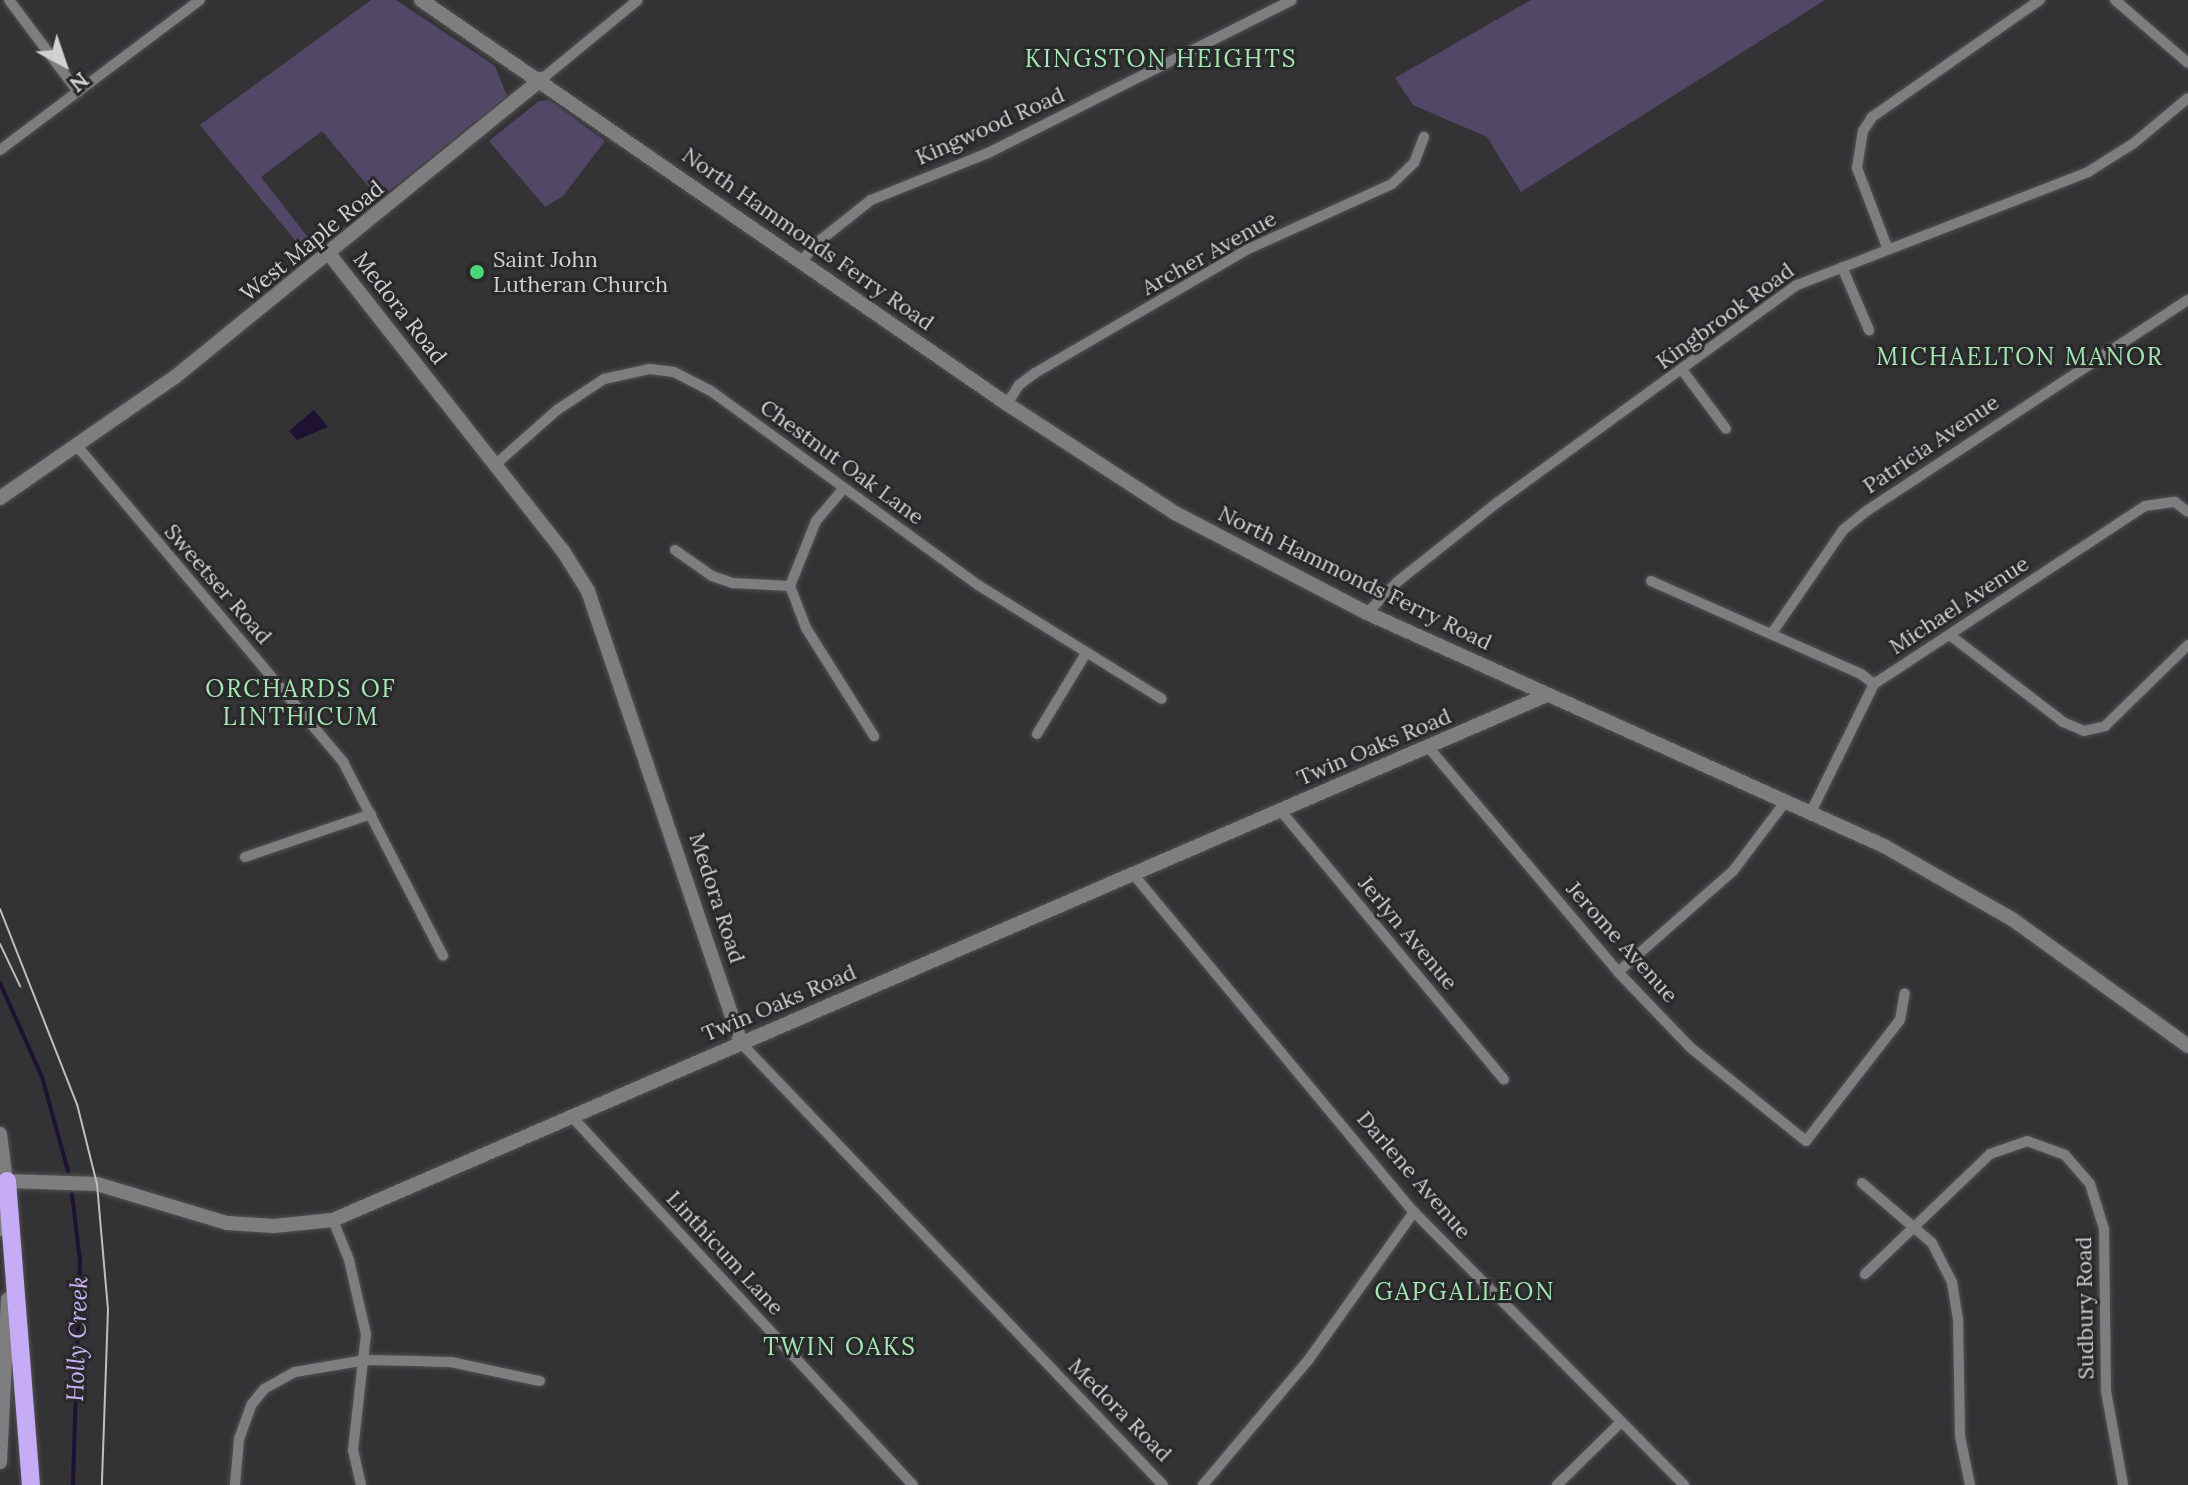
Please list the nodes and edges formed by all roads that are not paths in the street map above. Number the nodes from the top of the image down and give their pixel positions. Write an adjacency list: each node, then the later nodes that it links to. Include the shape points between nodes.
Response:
1 (9, 0): 10 (street)
2 (200, 0): 10 (street)
3 (421, 0): 9 (street, North Hammonds Ferry Road)
4 (638, 0): 9 (street, West Maple Road)
5 (1292, 0): 16 (street, Kingwood Road, via 977,159 871,200)
6 (2040, 0): 14 (street, via 1872,117 1863,131 1857,168)
7 (2115, 0): 8 (street)
8 (2188, 63)
9 (542, 79): 15 (street, West Maple Road); 16 (street, North Hammonds Ferry Road)
10 (78, 92): 13 (street)
11 (2188, 98): 14 (street, Kingbrook Road, via 2134,143 2088,172)
12 (1424, 137): 21 (street, Archer Avenue, via 1414,163 1392,184 1246,250 1035,373)
13 (0, 150)
14 (1887, 247): 17 (street, Kingbrook Road)
15 (330, 255): 23 (street, West Maple Road); 24 (street, Medora Road)
16 (801, 262): 21 (street, North Hammonds Ferry Road)
17 (1842, 267): 19 (street); 20 (street, Kingbrook Road, via 1797,285)
18 (2188, 300): 32 (street, Patricia Avenue, via 1843,530)
19 (1869, 330)
20 (1683, 371): 22 (street); 31 (street, Kingbrook Road, via 1498,502 1397,582)
21 (1007, 404): 31 (street, North Hammonds Ferry Road, via 1230,545)
22 (1726, 429)
23 (78, 447): 26 (street, West Maple Road); 45 (street, Sweetser Road, via 343,762)
24 (496, 464): 25 (street, Chestnut Oak Lane, via 582,392 604,379 650,369 674,372 711,391); 51 (street, Medora Road, via 563,551 596,607)
25 (844, 488): 30 (street, via 816,521); 35 (street, Chestnut Oak Lane, via 978,585)
26 (0, 498)
27 (2188, 512): 33 (street, Michael Avenue, via 2175,502 2145,506)
28 (675, 550): 30 (street, via 732,583)
29 (1651, 581): 32 (street)
30 (790, 586): 40 (street, via 806,628)
31 (1367, 613): 37 (street, North Hammonds Ferry Road)
32 (1772, 633): 36 (street)
33 (1951, 636): 34 (street, via 2063,722 2084,731 2105,726); 36 (street, Michael Avenue)
34 (2188, 645)
35 (1086, 653): 38 (street, Chestnut Oak Lane); 39 (street)
36 (1874, 684): 44 (street)
37 (1547, 695): 41 (street, Twin Oaks Road); 42 (street, North Hammonds Ferry Road)
38 (1162, 699)
39 (1037, 734)
40 (874, 736)
41 (1429, 748): 43 (street, Twin Oaks Road); 49 (street, Jerome Avenue)
42 (1786, 801): 44 (street, North Hammonds Ferry Road); 49 (street, via 1733,871)
43 (1281, 811): 47 (street, Twin Oaks Road); 53 (street, Jerlyn Avenue)
44 (1811, 812): 52 (street, North Hammonds Ferry Road, via 2012,919)
45 (371, 814): 46 (street); 48 (street, Sweetser Road)
46 (245, 857)
47 (1133, 874): 51 (street, Twin Oaks Road); 58 (street, Darlene Avenue)
48 (443, 956)
49 (1618, 972): 50 (street, Jerome Avenue, via 1713,1070 1806,1141 1900,1020)
50 (1905, 993)
51 (741, 1043): 54 (street, Twin Oaks Road); 71 (street, Medora Road)
52 (2188, 1046)
53 (1504, 1080)
54 (573, 1118): 59 (street, Twin Oaks Road); 70 (street, Linthicum Lane)
55 (0, 1134): 56 (street)
56 (3, 1183): 59 (street, Twin Oaks Road, via 97,1184 227,1223 274,1226); 61 (street); 66 (street, via 9,1314); 67 (highway)
57 (1862, 1183): 60 (street)
58 (1414, 1212): 65 (street, Darlene Avenue); 72 (street, via 1309,1359)
59 (333, 1220): 63 (street, via 349,1260 366,1334)
60 (1915, 1226): 62 (street, Sudbury Road); 75 (street, via 1942,1259 1957,1300 1960,1436); 76 (street, Sudbury Road, via 1990,1154 2009,1143 2045,1145 2079,1170 2090,1184 2104,1229 2106,1391)
61 (0, 1229)
62 (1865, 1274)
63 (366, 1360): 64 (street, via 451,1362); 68 (street, via 295,1372 264,1389 239,1439); 69 (street, via 353,1450)
64 (540, 1381)
65 (1621, 1422): 73 (street); 74 (street, Darlene Avenue)
66 (0, 1462)
67 (31, 1485)
68 (235, 1485)
69 (361, 1485)
70 (913, 1485)
71 (1163, 1485)
72 (1203, 1485)
73 (1557, 1485)
74 (1684, 1485)
75 (1970, 1485)
76 (2123, 1485)

